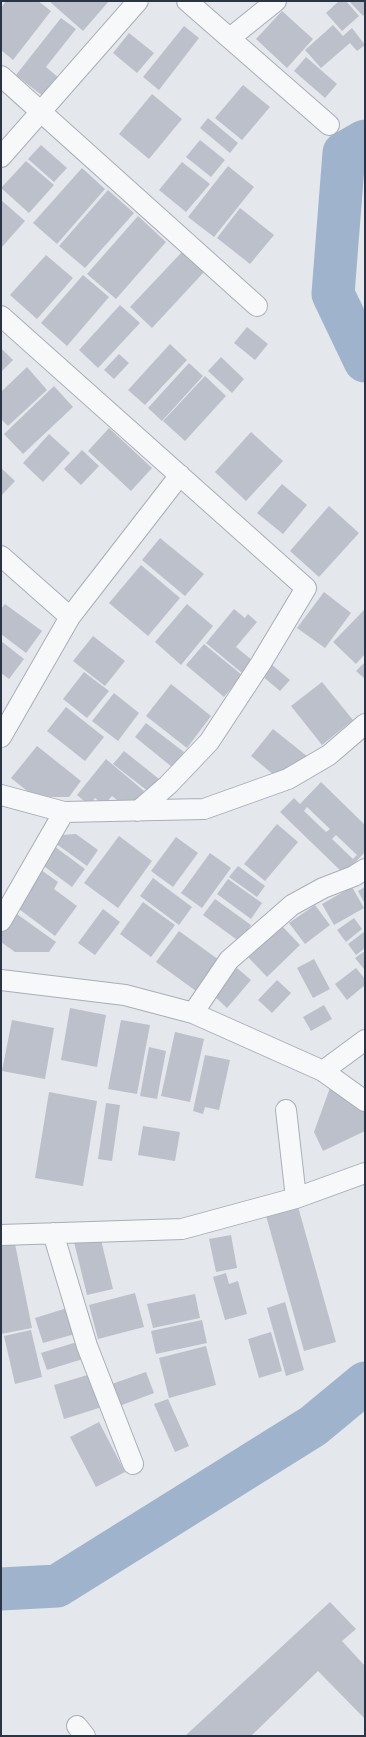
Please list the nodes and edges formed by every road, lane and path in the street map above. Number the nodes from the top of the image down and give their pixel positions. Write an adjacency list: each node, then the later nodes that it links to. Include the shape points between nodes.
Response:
1 (138, 1): 6 (street)
2 (187, 1): 4 (street)
3 (276, 1): 4 (street)
4 (230, 38): 7 (street)
5 (1, 76): 6 (street)
6 (41, 111): 8 (street); 9 (street)
7 (329, 125)
8 (1, 157)
9 (257, 306)
10 (1, 316): 11 (street)
11 (180, 475): 13 (street); 17 (street, via 306,588 209,742 168,785)
12 (1, 556): 13 (street)
13 (70, 617): 15 (street)
14 (365, 724): 17 (street, via 328,754 288,779 204,809)
15 (1, 737)
16 (1, 796): 18 (street)
17 (138, 811): 18 (street)
18 (64, 812): 20 (street)
19 (365, 869): 22 (street, via 292,905 229,960)
20 (1, 921)
21 (1, 980): 22 (street, via 125,994)
22 (193, 1013): 24 (street)
23 (365, 1040): 24 (street)
24 (323, 1071): 25 (street)
25 (365, 1101)
26 (286, 1110): 28 (street)
27 (365, 1173): 28 (street)
28 (296, 1198): 29 (street, via 182,1229)
29 (53, 1233): 30 (street); 31 (street, via 87,1346)
30 (1, 1235)
31 (133, 1464)

